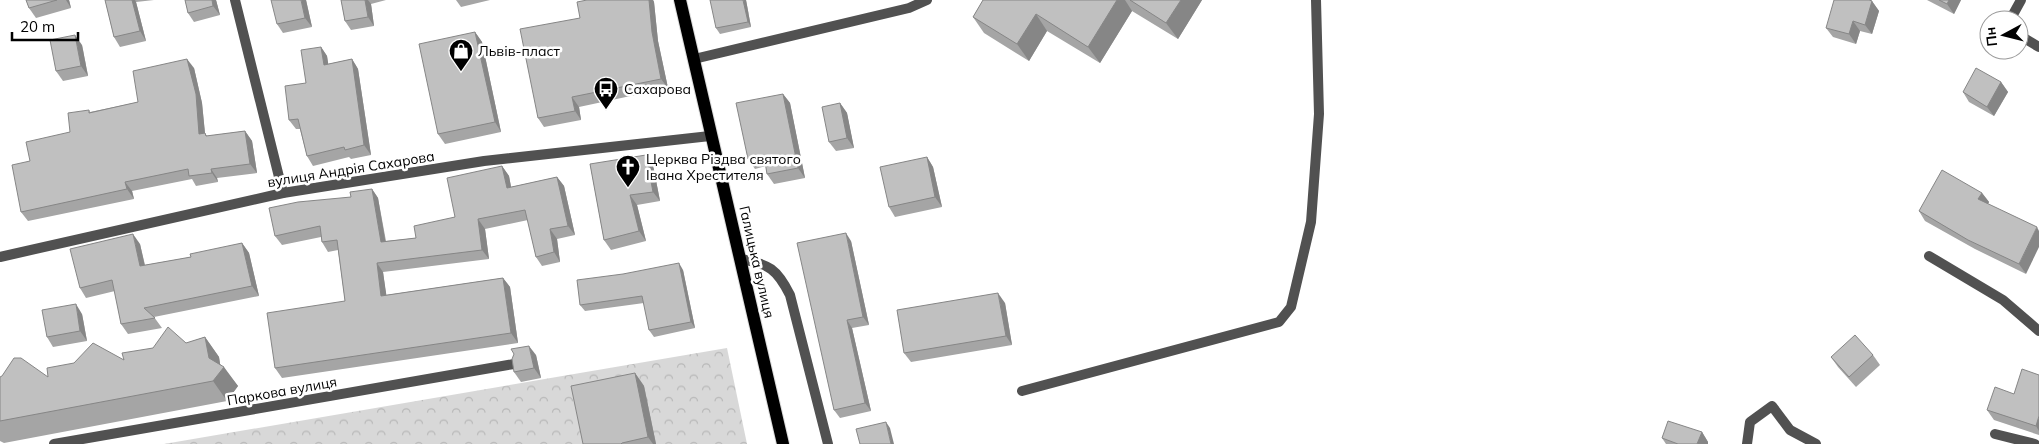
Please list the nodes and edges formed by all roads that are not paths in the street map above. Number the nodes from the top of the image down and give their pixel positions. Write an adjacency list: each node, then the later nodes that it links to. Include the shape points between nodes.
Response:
1 (234, 0): 7 (street)
2 (680, 0): 5 (main road, Галицька вулиця)
3 (927, 0): 5 (street, via 909,8)
4 (1316, 0): 13 (street, via 1319,114 1311,222 1291,307 1278,322)
5 (694, 59): 6 (main road, Галицька вулиця)
6 (710, 136): 7 (street, вулиця Андрія Сахарова, via 484,161); 10 (main road, Галицька вулиця)
7 (283, 193): 9 (street, вулиця Андрія Сахарова)
8 (1929, 256): 11 (street, via 2003,300)
9 (0, 257)
10 (741, 259): 16 (main road, Галицька вулиця); 17 (street, via 758,262 780,276 790,295)
11 (2039, 331)
12 (514, 364): 15 (street, Паркова вулиця)
13 (1022, 391)
14 (1995, 434): 20 (street)
15 (54, 444)
16 (783, 444)
17 (828, 444)
18 (1747, 444): 19 (street, via 1750,422 1772,406 1790,430)
19 (1816, 444)
20 (2035, 444)

